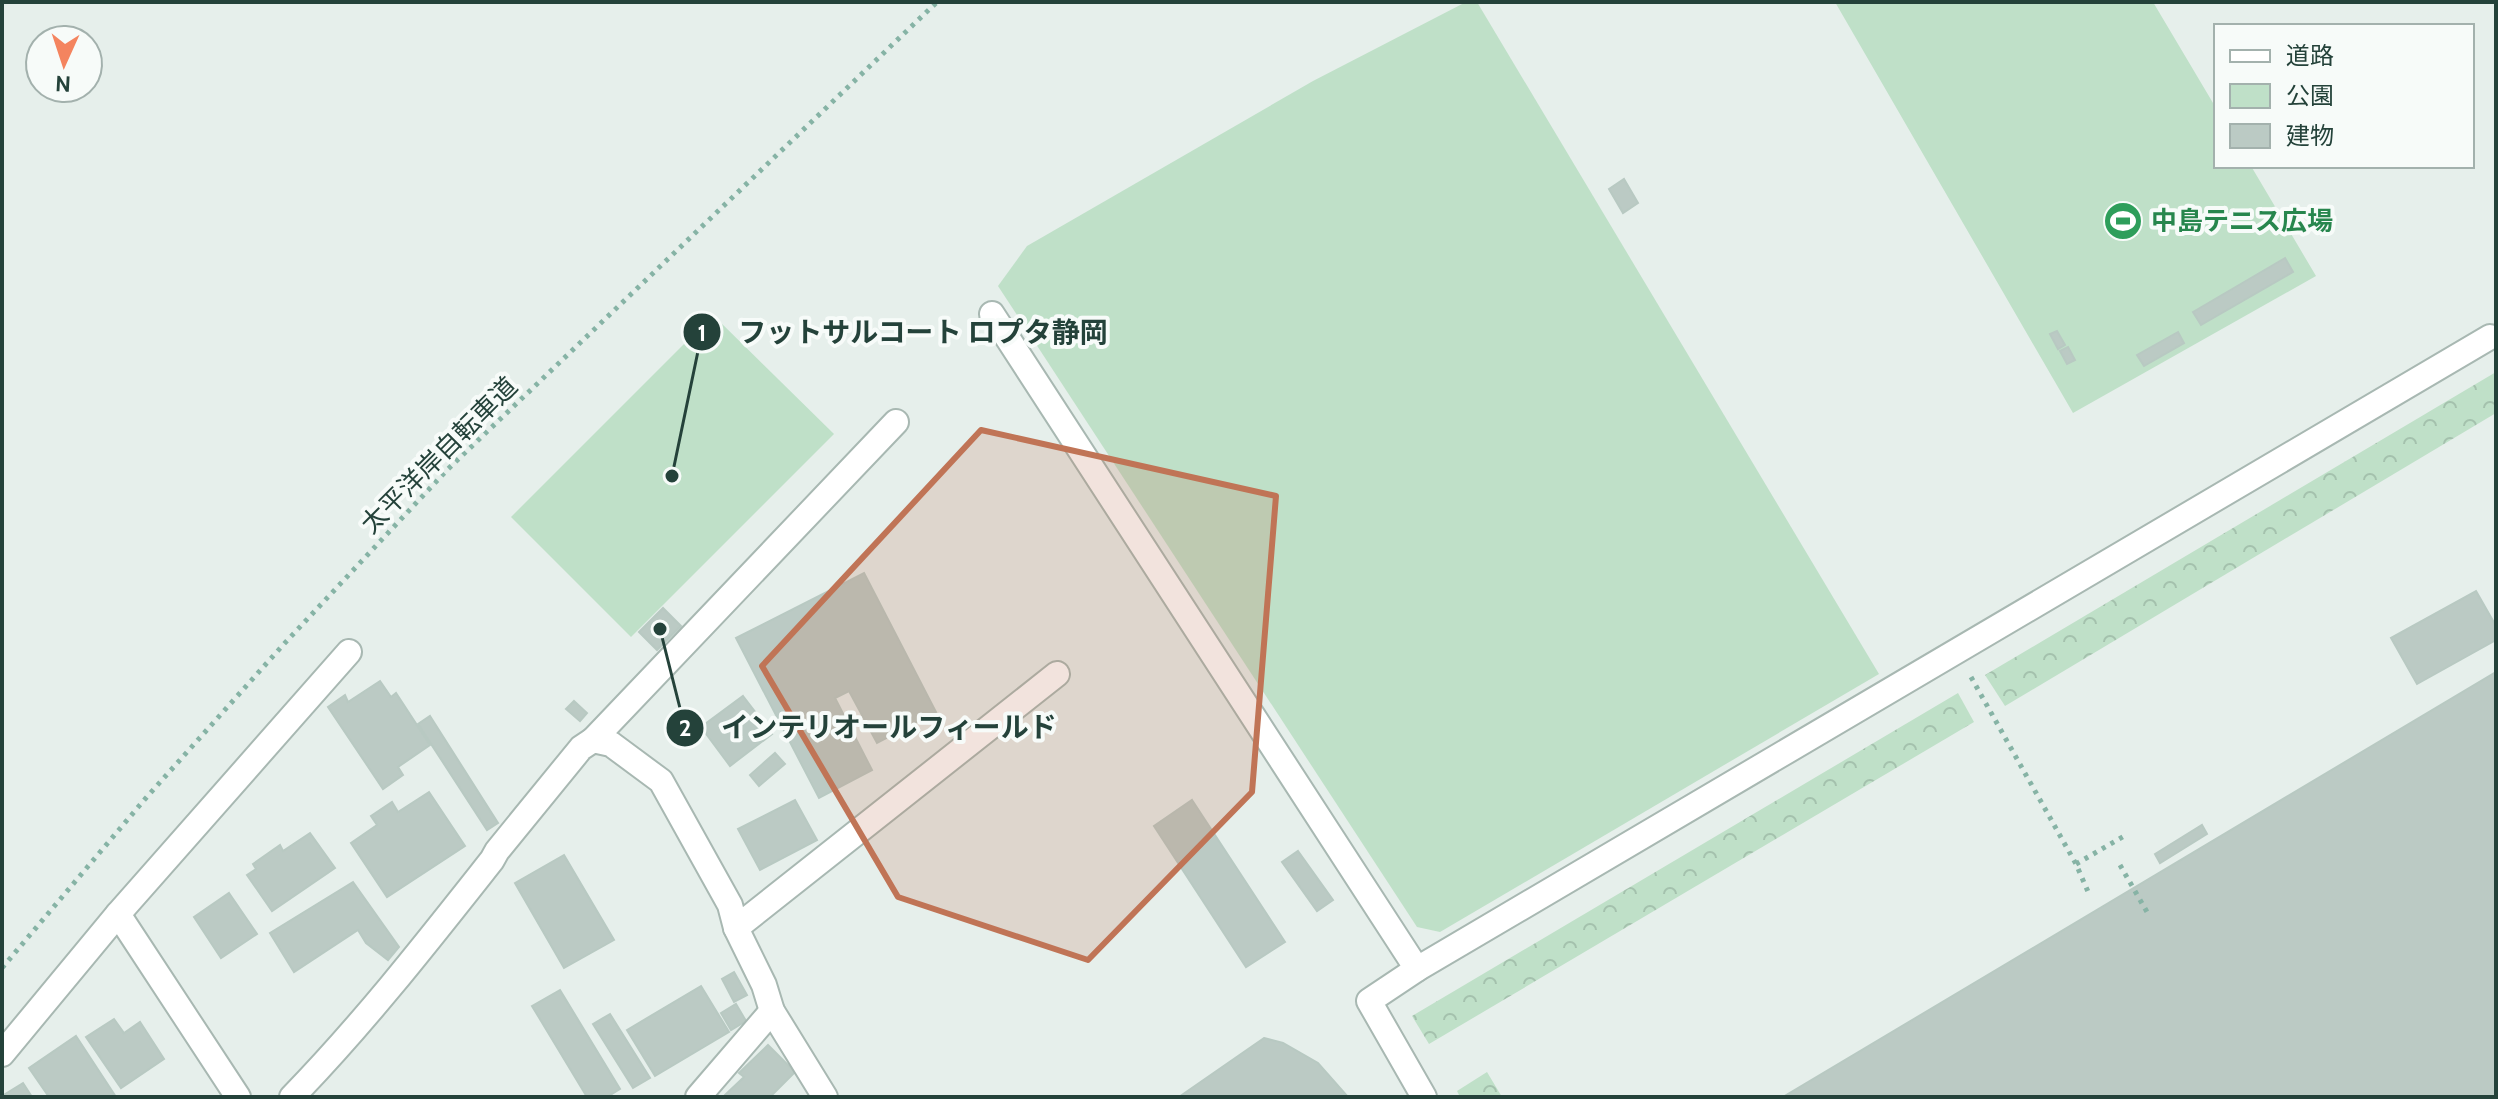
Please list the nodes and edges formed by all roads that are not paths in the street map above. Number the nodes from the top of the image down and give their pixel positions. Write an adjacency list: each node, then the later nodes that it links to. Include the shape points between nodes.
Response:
1 (992, 314): 9 (street)
2 (2490, 337): 9 (street)
3 (896, 422): 6 (street)
4 (349, 652): 7 (street)
5 (1057, 674): 8 (street)
6 (593, 740): 8 (street, via 611,744 661,781 730,905); 13 (street, via 581,748 410,963)
7 (118, 914): 11 (street); 12 (street)
8 (736, 928): 10 (street)
9 (1417, 969): 16 (street, via 1369,1001)
10 (772, 1011): 14 (street); 15 (street)
11 (2, 1054)
12 (238, 1097)
13 (292, 1097)
14 (698, 1097)
15 (825, 1097)
16 (1424, 1097)

